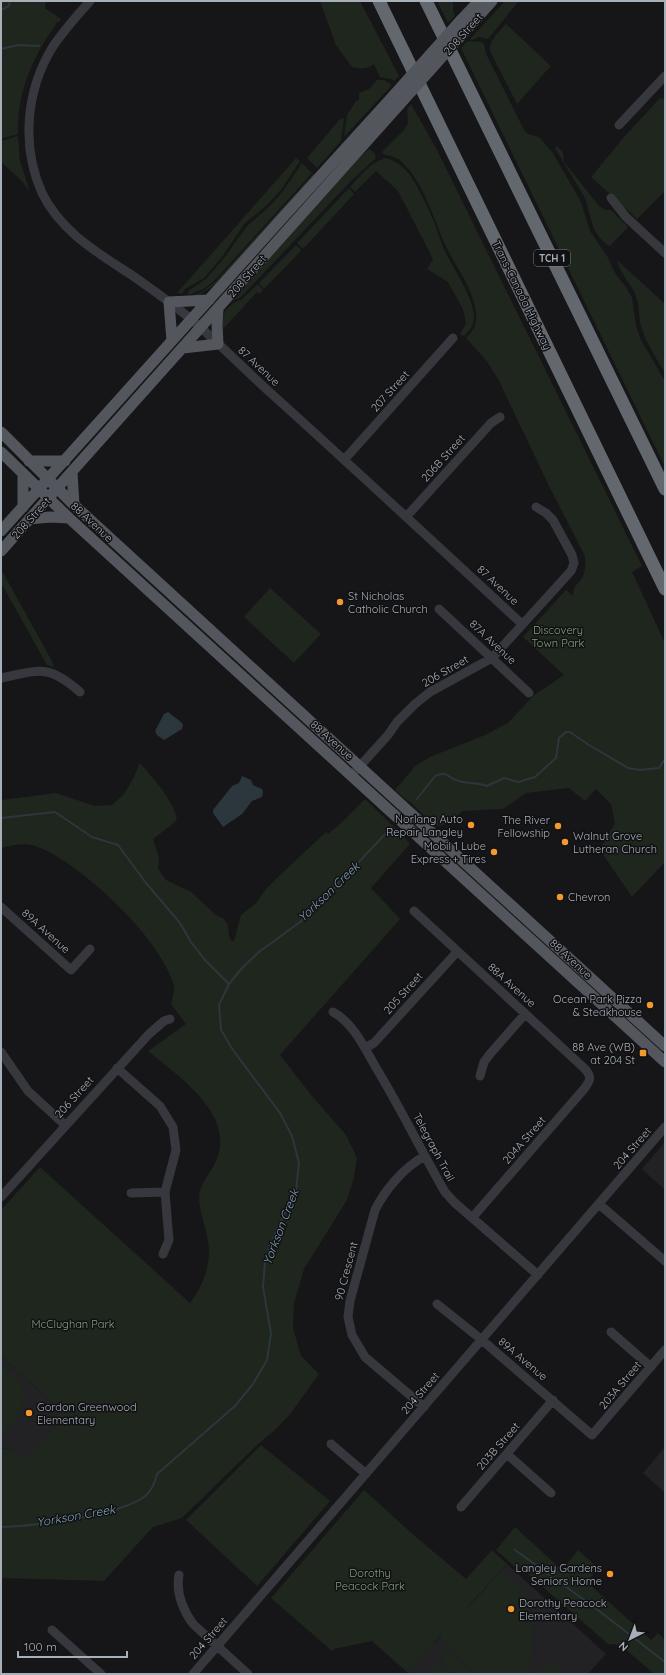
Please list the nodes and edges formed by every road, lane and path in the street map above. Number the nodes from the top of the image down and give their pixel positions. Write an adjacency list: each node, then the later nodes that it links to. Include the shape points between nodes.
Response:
1 (90, 1): 13 (street, 87 Avenue, via 60,36 46,59 36,83 29,135 31,161 42,193 54,213 73,235)
2 (379, 1): 42 (highway, Trans-Canada Highway)
3 (426, 1): 31 (highway, TCH 1)
4 (479, 1): 6 (main road, 208 Street)
5 (492, 1): 6 (main road, 208 Street)
6 (464, 25): 8 (main road, 208 Street, bridge)
7 (663, 81): 9 (street)
8 (397, 100): 12 (main road, 208 Street); 14 (main road, 208 Street, via 365,142)
9 (619, 125)
10 (612, 198): 11 (street, via 626,217)
11 (665, 253)
12 (209, 300): 13 (main road); 15 (main road, 208 Street)
13 (169, 302): 15 (street, 87 Avenue); 18 (main road)
14 (218, 309): 16 (main road, 208 Street); 19 (main road)
15 (192, 320): 16 (street, 87 Avenue); 18 (main road, 208 Street)
16 (201, 328): 19 (street, 87 Avenue); 20 (main road, 208 Street)
17 (453, 338): 24 (street, 207 Street)
18 (172, 341): 26 (main road, 208 Street)
19 (218, 344): 20 (main road); 24 (street, 87 Avenue)
20 (183, 348): 27 (main road, 208 Street)
21 (500, 417): 37 (street, 206B Street, via 491,423)
22 (1, 432): 25 (main road, 88 Avenue)
23 (1, 452): 28 (main road, 88 Avenue)
24 (344, 460): 37 (street, 87 Avenue)
25 (29, 461): 26 (main road); 29 (main road, 88 Avenue)
26 (65, 461): 29 (main road, 208 Street)
27 (72, 472): 30 (main road, 208 Street); 34 (main road)
28 (23, 474): 32 (main road, 88 Avenue); 35 (main road)
29 (48, 480): 30 (main road, 88 Avenue); 32 (main road, 208 Street)
30 (57, 489): 33 (main road, 208 Street); 34 (main road, 88 Avenue)
31 (665, 489)
32 (39, 490): 33 (main road, 88 Avenue); 35 (main road, 208 Street)
33 (48, 499): 38 (main road, 88 Avenue); 39 (main road, 208 Street)
34 (74, 505): 50 (main road, 88 Avenue)
35 (22, 507): 40 (main road, 208 Street)
36 (536, 507): 44 (street, 206 Street, via 553,520 574,563 571,572)
37 (406, 517): 44 (street, 87 Avenue)
38 (69, 518): 39 (main road); 49 (main road, 88 Avenue)
39 (29, 519): 41 (main road, 208 Street)
40 (1, 531)
41 (1, 551)
42 (665, 589)
43 (439, 609): 45 (street, 87A Avenue)
44 (522, 624): 45 (street, 206 Street)
45 (492, 658): 48 (street, 87A Avenue); 51 (street, 206 Street, via 430,692 397,722)
46 (1, 678): 47 (street, via 37,670 56,674)
47 (80, 692)
48 (530, 693)
49 (264, 696): 50 (main road, via 272,695 310,727); 52 (main road, 88 Avenue)
50 (322, 731): 51 (main road, 88 Avenue)
51 (360, 766): 52 (street, 206 Street); 53 (main road, 88 Avenue)
52 (352, 776): 54 (main road, 88 Avenue)
53 (485, 881): 54 (main road); 62 (main road, 88 Avenue)
54 (477, 890): 65 (main road, 88 Avenue)
55 (1, 907): 57 (street, 89A Avenue, via 71,970)
56 (414, 911): 58 (street, 88A Avenue)
57 (90, 949)
58 (457, 952): 60 (street, 88A Avenue); 63 (street, 205 Street, via 374,1043)
59 (333, 1012): 63 (street, Telegraph Trail, via 349,1024)
60 (525, 1014): 67 (street, via 484,1062); 68 (street, 88A Avenue, via 584,1068)
61 (170, 1019): 66 (street, 206 Street, via 149,1034)
62 (665, 1046)
63 (365, 1048): 71 (street, Telegraph Trail)
64 (1, 1052): 69 (street, via 28,1091)
65 (665, 1062)
66 (118, 1068): 69 (street, 206 Street); 72 (street, via 160,1106 173,1127 176,1150)
67 (480, 1076)
68 (591, 1078): 76 (street, 204A Street)
69 (65, 1125): 74 (street, 206 Street)
70 (665, 1127): 75 (street, 204 Street)
71 (425, 1156): 76 (street, Telegraph Trail, via 445,1192); 86 (street, 90 Crescent, via 410,1166 380,1200 375,1210 348,1317 352,1335 365,1357)
72 (166, 1192): 73 (street); 77 (street, via 169,1240)
73 (131, 1193)
74 (1, 1197)
75 (599, 1204): 78 (street); 79 (street, 204 Street)
76 (472, 1218): 79 (street, Telegraph Trail)
77 (163, 1254)
78 (665, 1261)
79 (538, 1275): 82 (street, 204 Street)
80 (437, 1304): 82 (street, 89A Avenue)
81 (611, 1332): 84 (street)
82 (482, 1340): 85 (street, 89A Avenue); 86 (street, 204 Street)
83 (665, 1350): 84 (street, 203A Street)
84 (651, 1367): 87 (street, 203A Street)
85 (553, 1400): 87 (street, 89A Avenue); 89 (street, 203B Street)
86 (424, 1407): 90 (street, 204 Street)
87 (592, 1434)
88 (331, 1444): 90 (street)
89 (507, 1454): 91 (street); 92 (street, 203B Street)
90 (366, 1474): 95 (street, 204 Street)
91 (551, 1492)
92 (461, 1507)
93 (179, 1575): 95 (street, via 179,1596 188,1617)
94 (52, 1630): 96 (street)
95 (217, 1646): 97 (street, 204 Street); 98 (street)
96 (101, 1674)
97 (193, 1674)
98 (248, 1674)

